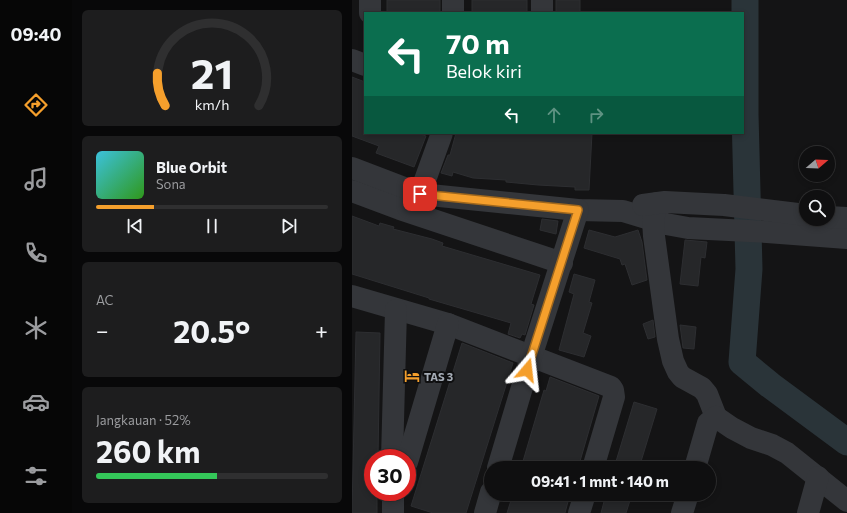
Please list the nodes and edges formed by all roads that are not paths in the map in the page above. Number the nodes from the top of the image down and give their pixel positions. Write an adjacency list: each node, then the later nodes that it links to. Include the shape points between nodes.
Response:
1 (370, 0): 4 (street)
2 (453, 0): 5 (street)
3 (542, 0): 6 (street)
4 (370, 12)
5 (453, 12)
6 (542, 12)
7 (352, 60): 8 (street)
8 (364, 65)
9 (442, 134): 12 (street)
10 (352, 168): 12 (street)
11 (352, 191): 20 (street, via 400,209)
12 (420, 194): 13 (street)
13 (578, 210): 14 (street); 20 (street)
14 (655, 212): 18 (street, via 724,205); 18 (street, via 666,224 688,228 720,229); 25 (street, via 664,313 673,361 682,377 702,388)
15 (799, 215): 18 (street)
16 (835, 217): 17 (street)
17 (847, 218)
18 (768, 221): 19 (street)
19 (847, 238)
20 (563, 258): 24 (street)
21 (352, 296): 22 (street)
22 (396, 310): 23 (street); 26 (street)
23 (448, 324): 24 (street); 27 (street)
24 (531, 357): 28 (street); 29 (street, via 608,385 613,390 614,397)
25 (713, 409): 30 (street); 31 (street, via 732,428 787,453)
26 (392, 449)
27 (411, 449)
28 (500, 461)
29 (595, 461)
30 (697, 461)
31 (818, 477): 36 (street); 41 (street)
32 (393, 501): 37 (street)
33 (488, 501): 38 (street)
34 (583, 501): 39 (street)
35 (686, 501): 40 (street)
36 (847, 501)
37 (393, 513)
38 (485, 513)
39 (579, 513)
40 (682, 513)
41 (808, 513)

